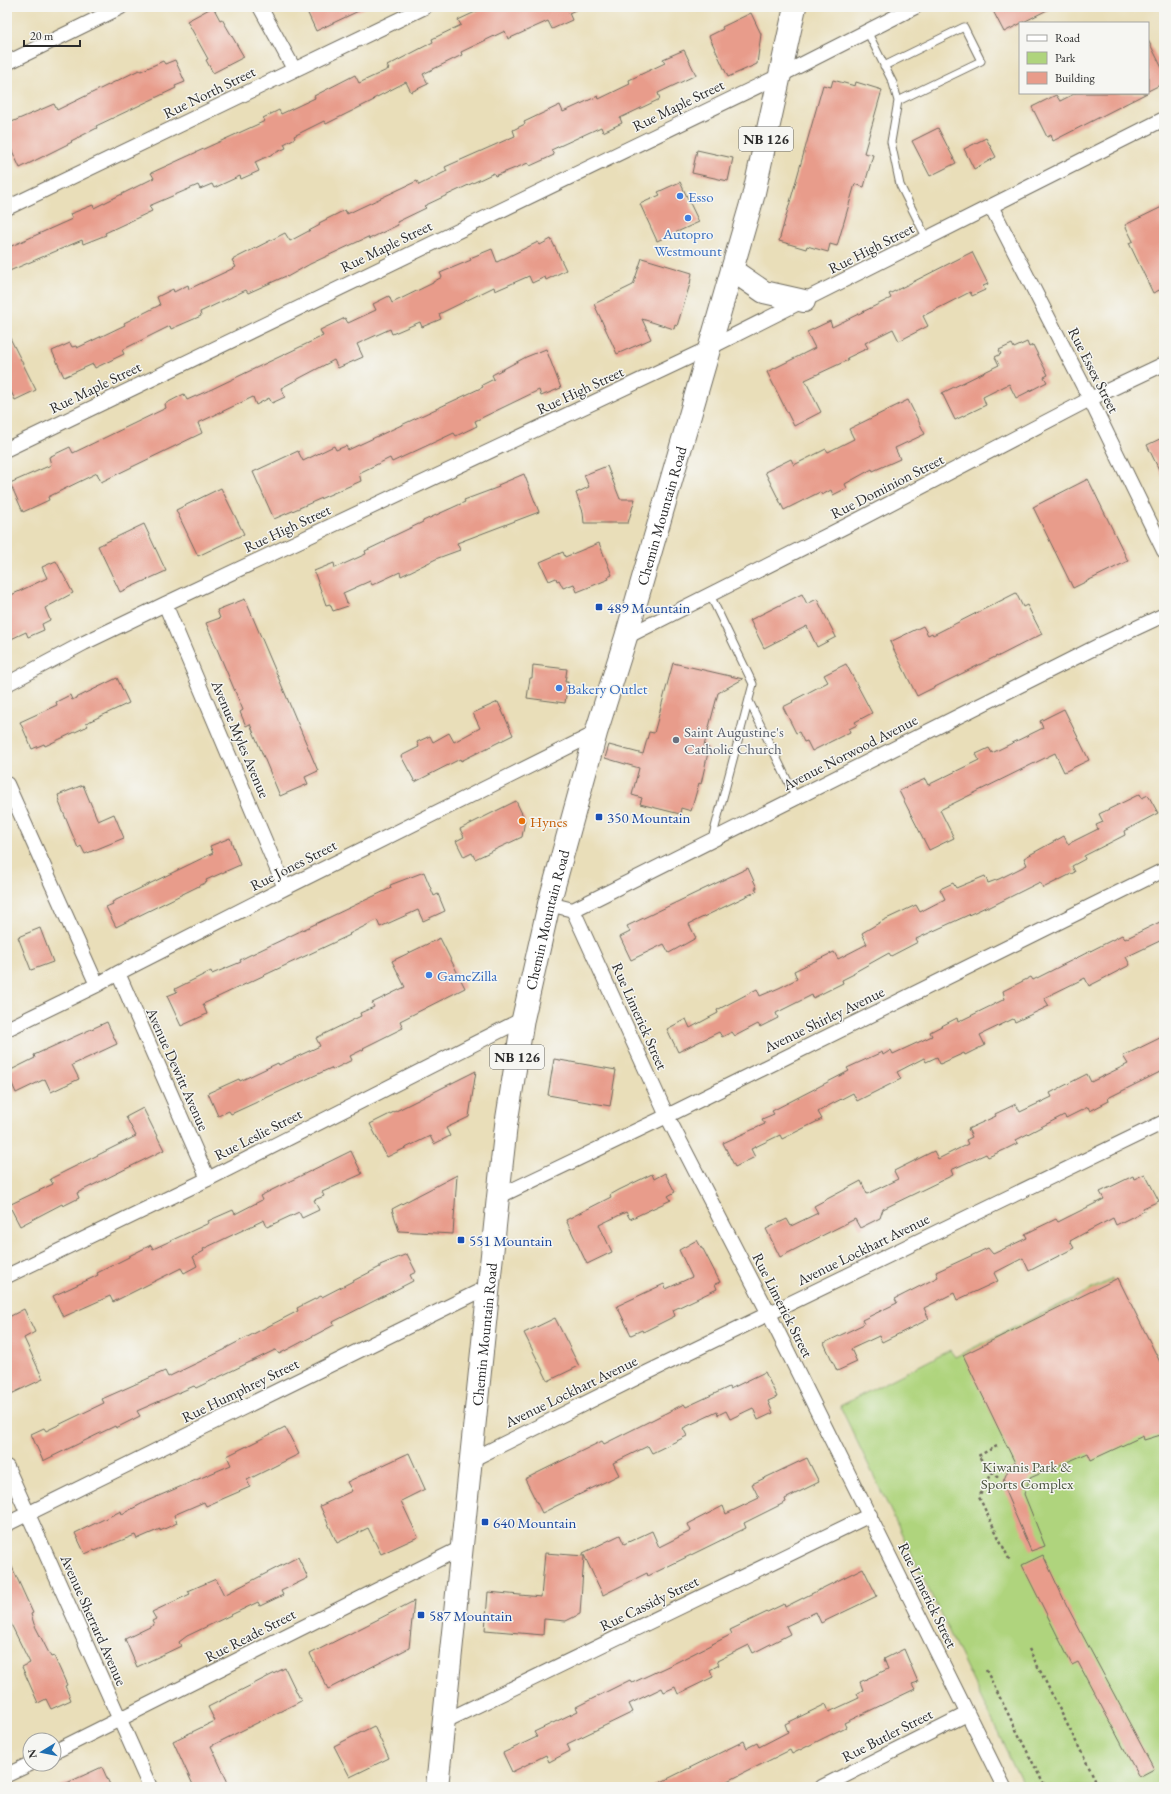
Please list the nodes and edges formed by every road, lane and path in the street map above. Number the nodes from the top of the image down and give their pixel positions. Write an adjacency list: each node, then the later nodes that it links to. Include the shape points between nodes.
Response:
1 (121, 7): 7 (street)
2 (260, 7): 9 (street)
3 (425, 7): 9 (street, Rue North Street)
4 (795, 7): 10 (main road, Chemin Mountain Road / NB 126)
5 (915, 7): 6 (street, Rue Maple Street)
6 (867, 31): 8 (lane); 10 (street, Rue Maple Street)
7 (7, 63)
8 (884, 66): 11 (lane, via 893,83); 11 (lane, via 964,27 981,61)
9 (294, 69): 14 (street, Rue North Street)
10 (781, 75): 16 (main road, Chemin Mountain Road / NB 126); 21 (street, Rue Maple Street)
11 (898, 101): 15 (lane, via 891,142 900,185)
12 (1164, 118): 13 (street, Rue High Street)
13 (991, 206): 15 (street, Rue High Street); 20 (street, Rue Essex Street)
14 (7, 208)
15 (927, 239): 17 (street, Rue High Street)
16 (732, 270): 17 (main road, via 764,292); 18 (main road, Chemin Mountain Road / NB 126)
17 (804, 301): 18 (street, Rue High Street)
18 (709, 348): 24 (street, Rue High Street); 26 (main road, Chemin Mountain Road / NB 126)
19 (1164, 364): 20 (street, Rue Dominion Street)
20 (1090, 399): 22 (street, Rue Essex Street); 23 (street, Rue Dominion Street)
21 (7, 449)
22 (1164, 551)
23 (710, 595): 26 (street, Rue Dominion Street); 28 (lane, via 753,684)
24 (165, 604): 27 (street, Rue High Street); 34 (street, Avenue Myles Avenue)
25 (1164, 615): 31 (street, Avenue Norwood Avenue)
26 (626, 637): 29 (main road, Chemin Mountain Road / NB 126)
27 (7, 684)
28 (749, 701): 31 (lane); 32 (lane)
29 (596, 733): 34 (street, Rue Jones Street); 35 (main road, Chemin Mountain Road / NB 126)
30 (7, 784): 38 (street)
31 (796, 798): 32 (street, Avenue Norwood Avenue)
32 (711, 840): 36 (street, Avenue Norwood Avenue)
33 (1164, 870): 41 (street, Avenue Shirley Avenue)
34 (285, 888): 37 (street, Rue Jones Street)
35 (549, 904): 36 (street); 39 (main road, Chemin Mountain Road / NB 126)
36 (574, 910): 41 (street, Rue Limerick Street)
37 (118, 973): 38 (street, Rue Jones Street); 43 (street, Avenue Dewitt Avenue)
38 (97, 985): 40 (street, Rue Jones Street)
39 (523, 1019): 43 (street, Rue Leslie Street); 44 (main road, Chemin Mountain Road / NB 126, via 506,1125)
40 (7, 1029)
41 (666, 1116): 44 (street, Avenue Shirley Avenue); 47 (street, Rue Limerick Street)
42 (1164, 1122): 47 (street, Avenue Lockhart Avenue)
43 (208, 1179): 45 (street, Rue Leslie Street)
44 (498, 1197): 46 (main road, Chemin Mountain Road / NB 126)
45 (7, 1276)
46 (488, 1287): 49 (main road, Chemin Mountain Road / NB 126); 53 (street, Rue Humphrey Street)
47 (770, 1314): 49 (street, Avenue Lockhart Avenue); 54 (street, Rue Limerick Street)
48 (997, 1446): 51 (path, via 978,1456)
49 (469, 1461): 56 (main road, Chemin Mountain Road / NB 126)
50 (7, 1466): 53 (street, Avenue Sherrard Avenue)
51 (993, 1471): 52 (path); 57 (path, via 979,1497)
52 (999, 1478)
53 (28, 1514): 55 (street, Rue Humphrey Street); 61 (street, Avenue Sherrard Avenue)
54 (870, 1515): 60 (street, Rue Limerick Street); 62 (street, Rue Cassidy Street)
55 (7, 1524)
56 (461, 1548): 61 (street, Rue Reade Street); 62 (main road, Chemin Mountain Road / NB 126)
57 (1010, 1561)
58 (1029, 1649): 71 (path, via 1095,1779)
59 (986, 1670): 70 (path)
60 (967, 1714): 68 (street, Rue Butler Street); 69 (street, Rue Limerick Street)
61 (120, 1720): 63 (street, Rue Reade Street); 66 (street, Avenue Sherrard Avenue)
62 (443, 1722): 67 (main road, Chemin Mountain Road / NB 126)
63 (62, 1748)
64 (22, 1768): 65 (street)
65 (7, 1776)
66 (150, 1787)
67 (437, 1787)
68 (822, 1787)
69 (1004, 1787)
70 (1045, 1787)
71 (1079, 1787)

